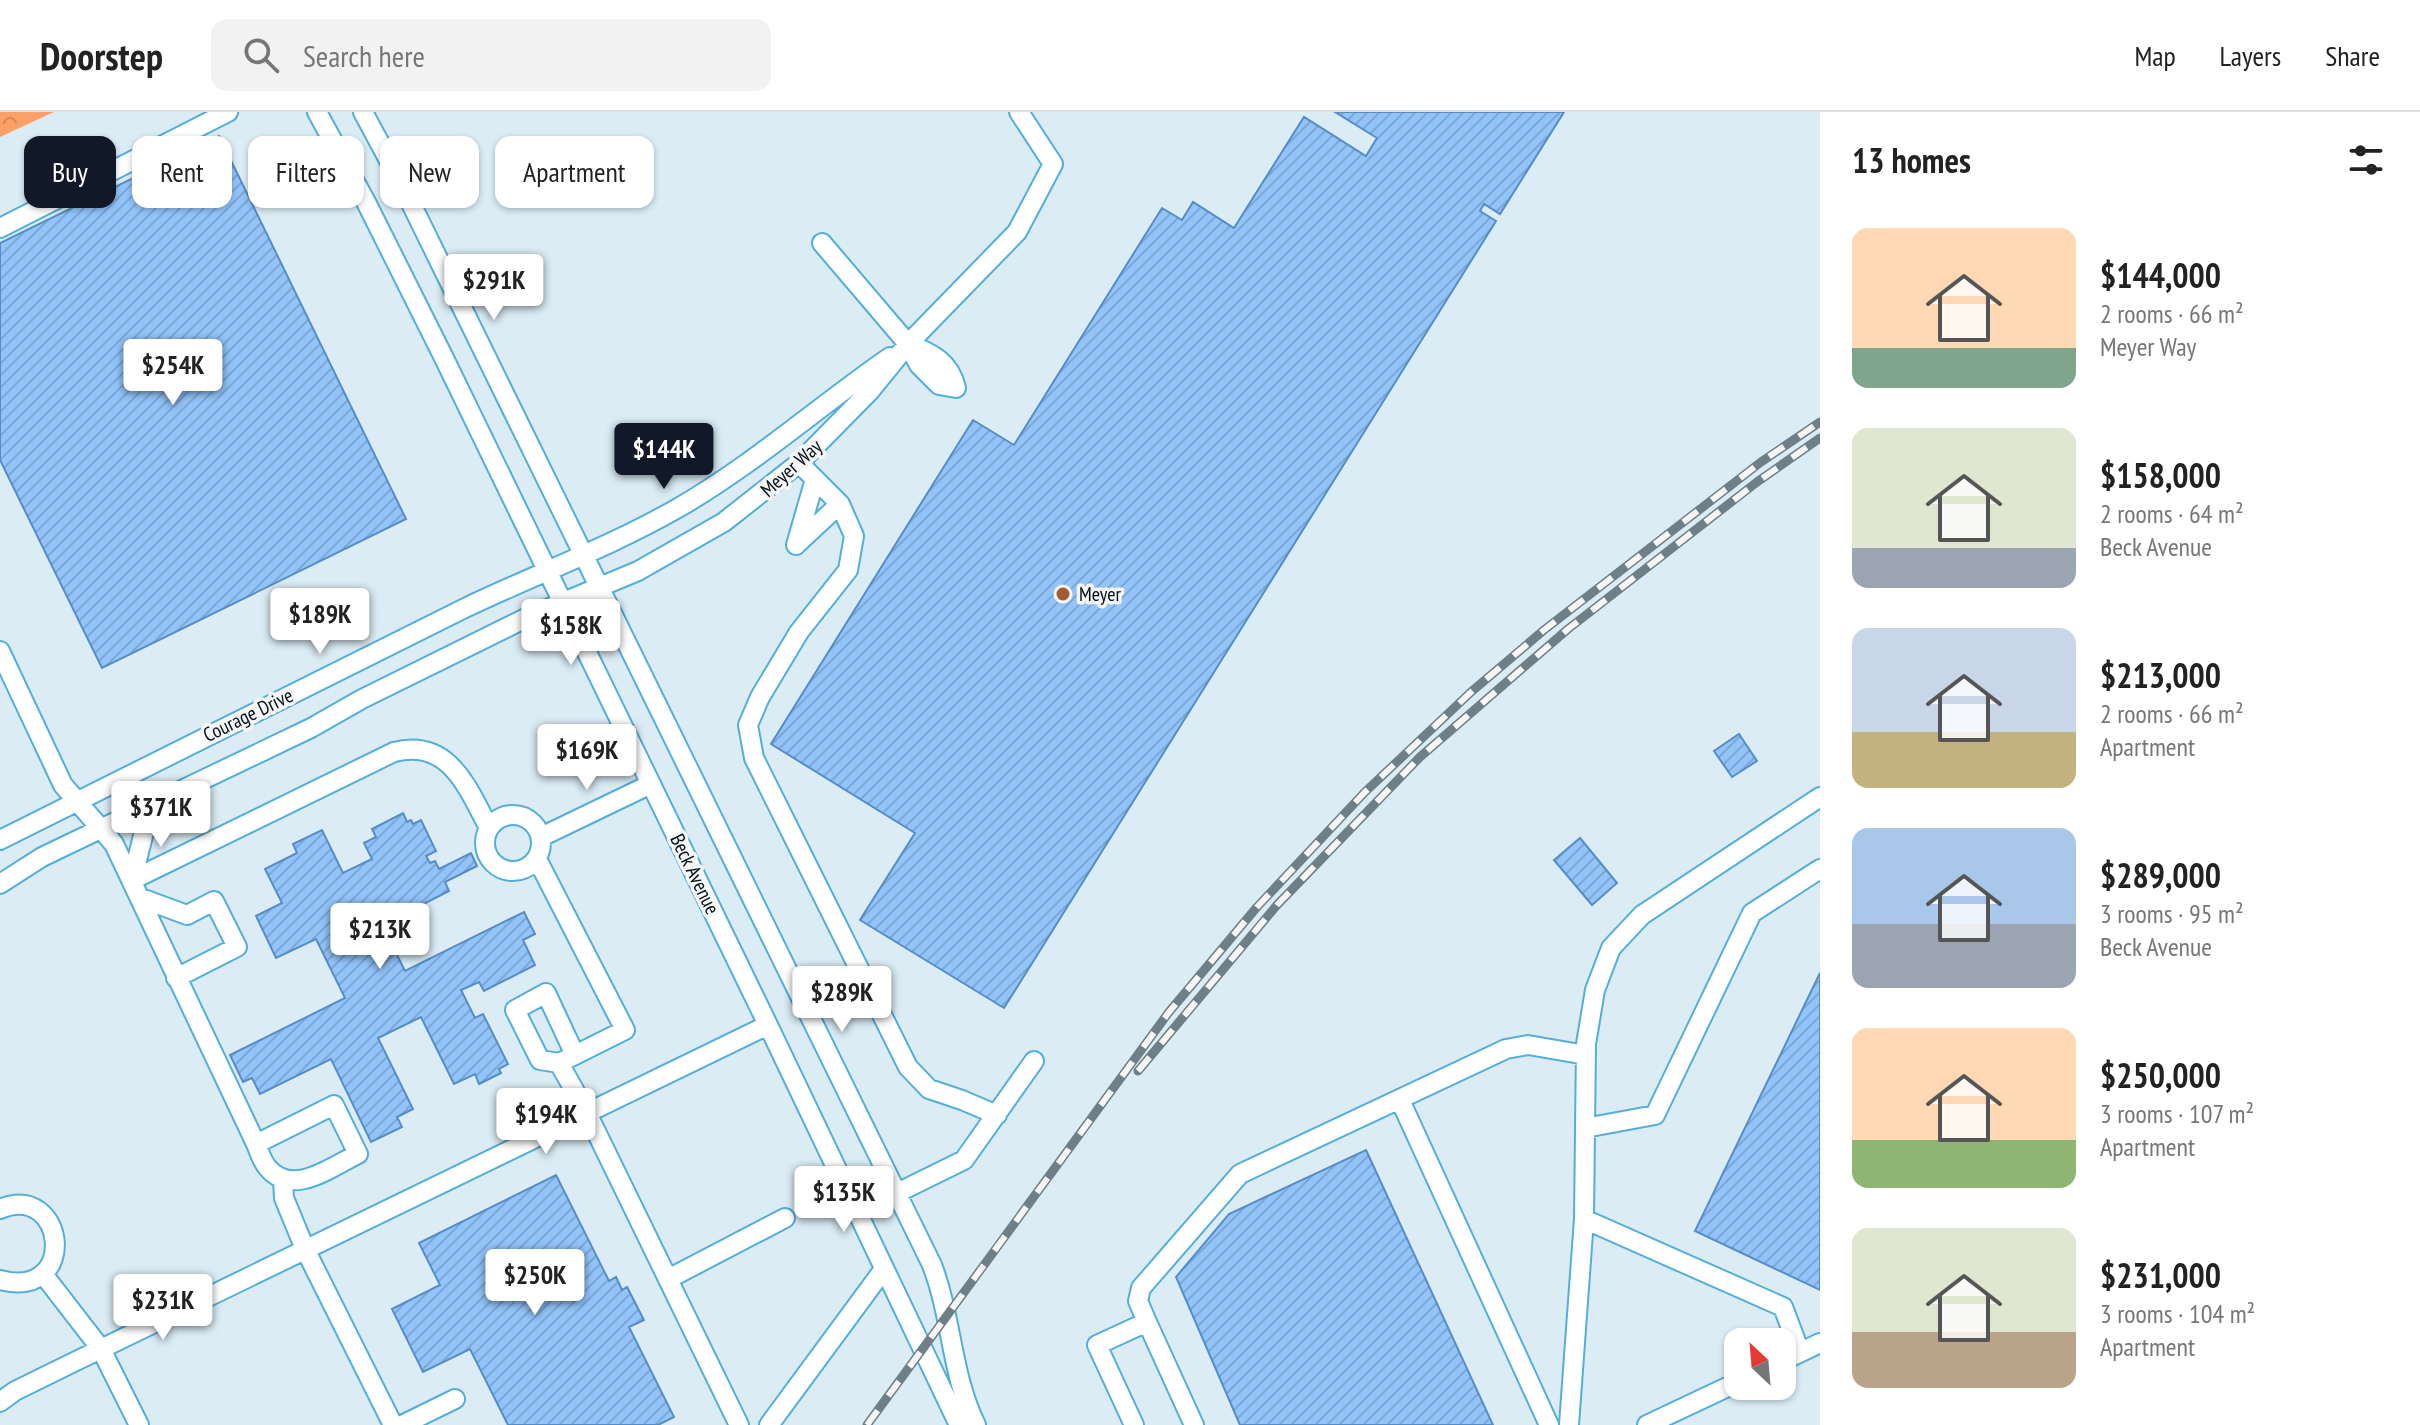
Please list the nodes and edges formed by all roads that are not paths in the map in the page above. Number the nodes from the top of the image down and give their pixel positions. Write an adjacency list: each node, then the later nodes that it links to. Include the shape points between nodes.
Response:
1 (228, 112): 5 (street)
2 (317, 112): 12 (street, Beck Avenue)
3 (363, 112): 11 (street, Beck Avenue)
4 (1019, 112): 7 (street, Meyer Way, via 1053,164 1017,232)
5 (0, 228)
6 (822, 243): 7 (street)
7 (908, 344): 8 (street, Meyer Way); 11 (street, Meyer Way, via 680,507)
8 (799, 463): 9 (street); 13 (street, Meyer Way, via 687,545)
9 (815, 479): 10 (street); 10 (street, via 796,545)
10 (840, 504): 35 (street, via 854,536 848,570 799,632 760,697 748,725 754,758 908,1067 929,1089)
11 (584, 554): 12 (street, Courage Drive); 13 (street, Beck Avenue)
12 (546, 571): 14 (street, Beck Avenue); 18 (street, Courage Drive)
13 (600, 587): 14 (street, Meyer Way); 39 (street, Beck Avenue)
14 (562, 603): 16 (street, Beck Avenue); 19 (street, Courage Drive)
15 (0, 651): 18 (street, via 63,785)
16 (651, 784): 23 (street); 30 (street, Beck Avenue)
17 (1820, 797): 31 (street, via 1642,915 1611,948 1595,990)
18 (76, 799): 20 (street); 22 (street, Courage Drive)
19 (150, 808): 20 (street, Courage Drive); 26 (street)
20 (101, 828): 26 (street); 27 (street, Courage Drive)
21 (489, 828): 23 (street, via 504,816 523,816); 24 (street, via 484,845 497,867 514,872); 26 (street, via 452,767 437,754 407,749)
22 (1, 837)
23 (541, 837): 24 (street)
24 (537, 859): 34 (street, via 625,1030 567,1059)
25 (1820, 869): 36 (street, via 1752,913 1655,1115)
26 (132, 880): 28 (street)
27 (0, 884)
28 (141, 898): 29 (street); 29 (street, via 187,915 214,901 237,947)
29 (176, 978): 37 (street)
30 (768, 1025): 34 (street); 44 (street, Beck Avenue)
31 (1586, 1055): 33 (street, via 1528,1045 1506,1049); 36 (street)
32 (1034, 1061): 35 (street)
33 (1400, 1100): 48 (street, via 1240,1174 1141,1288 1138,1301); 65 (street)
34 (587, 1113): 43 (street); 46 (street)
35 (997, 1115): 39 (street, via 964,1160)
36 (1585, 1128): 42 (street)
37 (256, 1144): 38 (street, via 267,1167); 38 (street, via 334,1105 358,1154 300,1182)
38 (283, 1180): 43 (street, via 284,1198)
39 (897, 1193): 62 (street, Beck Avenue, via 939,1283 958,1379)
40 (1, 1204): 45 (street, via 34,1208 47,1217 57,1246)
41 (785, 1218): 46 (street)
42 (1584, 1219): 51 (street, via 1783,1307); 66 (street)
43 (305, 1249): 50 (street); 57 (street)
44 (884, 1269): 60 (street); 61 (street, Beck Avenue)
45 (43, 1274): 47 (street, via 15,1284); 50 (street)
46 (668, 1279): 59 (street)
47 (0, 1280)
48 (1147, 1322): 63 (street, via 1097,1345); 64 (street)
49 (1820, 1343): 51 (street)
50 (101, 1349): 55 (street); 56 (street)
51 (1800, 1352): 52 (street)
52 (1796, 1354)
53 (1724, 1389): 67 (street)
54 (455, 1399): 58 (street)
55 (0, 1402)
56 (139, 1425)
57 (393, 1425)
58 (402, 1425)
59 (739, 1425)
60 (769, 1425)
61 (959, 1425)
62 (976, 1425)
63 (1134, 1425)
64 (1194, 1425)
65 (1549, 1425)
66 (1569, 1425)
67 (1647, 1425)

